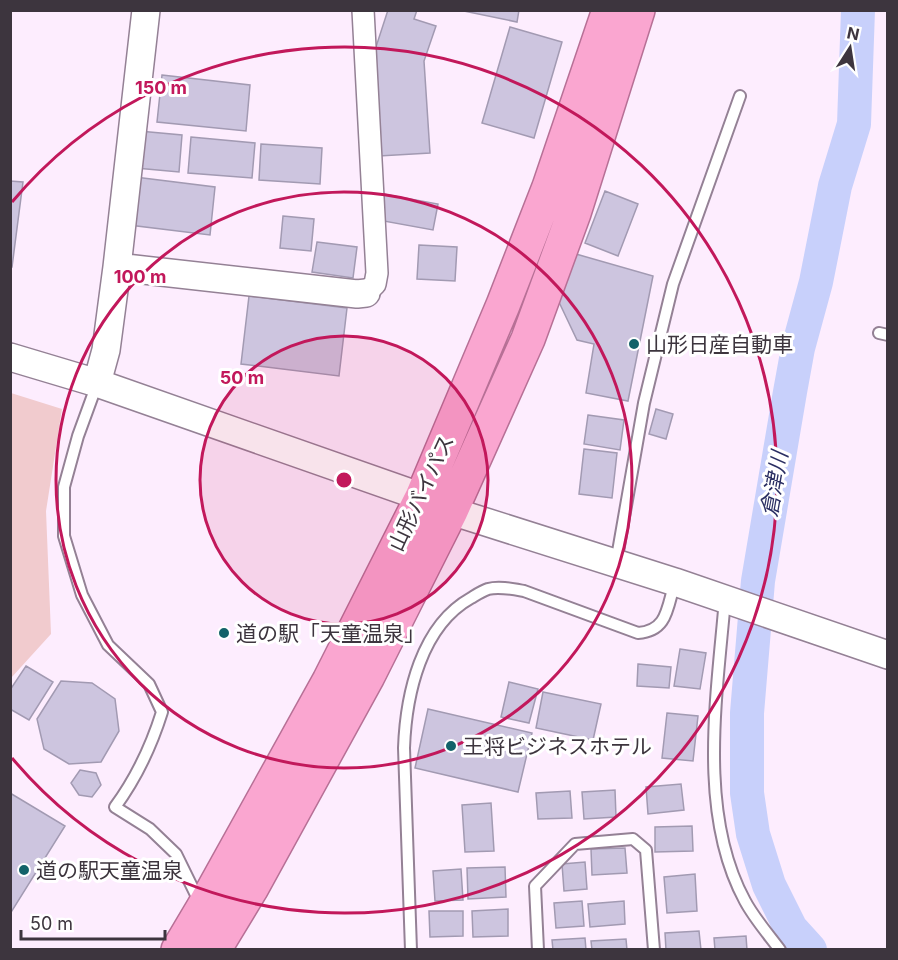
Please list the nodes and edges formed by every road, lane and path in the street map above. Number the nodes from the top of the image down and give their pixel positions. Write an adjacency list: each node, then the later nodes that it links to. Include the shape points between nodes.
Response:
1 (146, 10): 6 (street)
2 (363, 10): 7 (street, via 377,273 375,284)
3 (609, 10): 10 (highway, 山形バイパス, via 549,187)
4 (638, 10): 11 (highway, 山形バイパス, via 574,213 528,339)
5 (740, 96): 12 (lane, via 673,284 644,403)
6 (117, 267): 7 (street); 9 (street, via 106,350)
7 (366, 293)
8 (10, 357): 9 (street)
9 (97, 383): 10 (street); 16 (lane, via 64,487 64,536 82,595 108,645 149,684 162,712 151,747 115,807 150,829 176,854)
10 (422, 497): 11 (street); 16 (highway, 山形バイパス, via 329,681)
11 (451, 511): 12 (street); 18 (highway, 山形バイパス, via 368,676 252,889)
12 (615, 563): 13 (street)
13 (675, 582): 14 (street); 19 (lane, via 661,624 651,632 638,633 508,588 488,589 444,619 419,665 405,721)
14 (730, 601): 15 (street); 22 (lane, via 714,747 716,804 725,852 745,902)
15 (888, 655)
16 (203, 908): 17 (highway, 山形バイパス)
17 (178, 950)
18 (214, 950)
19 (411, 950)
20 (538, 950): 21 (lane, via 535,886 575,844 633,839 646,850)
21 (654, 950)
22 (780, 950)

